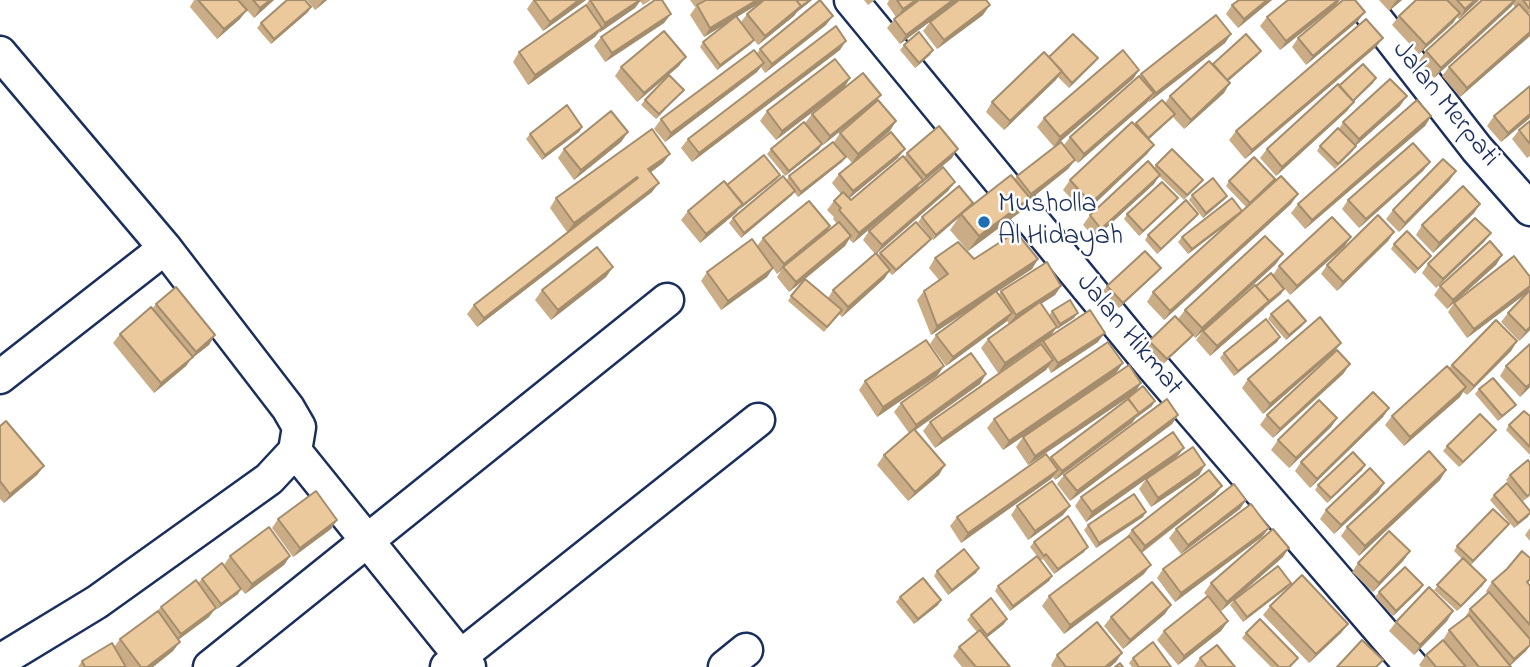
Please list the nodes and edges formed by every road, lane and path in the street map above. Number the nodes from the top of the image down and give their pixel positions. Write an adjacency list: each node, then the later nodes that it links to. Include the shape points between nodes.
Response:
1 (850, 0): 14 (street, Jalan Hikmat, via 1150,363)
2 (1361, 0): 4 (street, Jalan Merpati)
3 (2, 60): 5 (street)
4 (1530, 209)
5 (165, 248): 7 (street); 9 (street, via 288,408 299,427)
6 (667, 300): 10 (street)
7 (0, 377)
8 (758, 420): 12 (street)
9 (295, 452): 10 (street); 11 (street, via 269,479 97,602)
10 (367, 540): 12 (street); 13 (street)
11 (0, 662)
12 (459, 663)
13 (210, 667)
14 (1412, 667)

